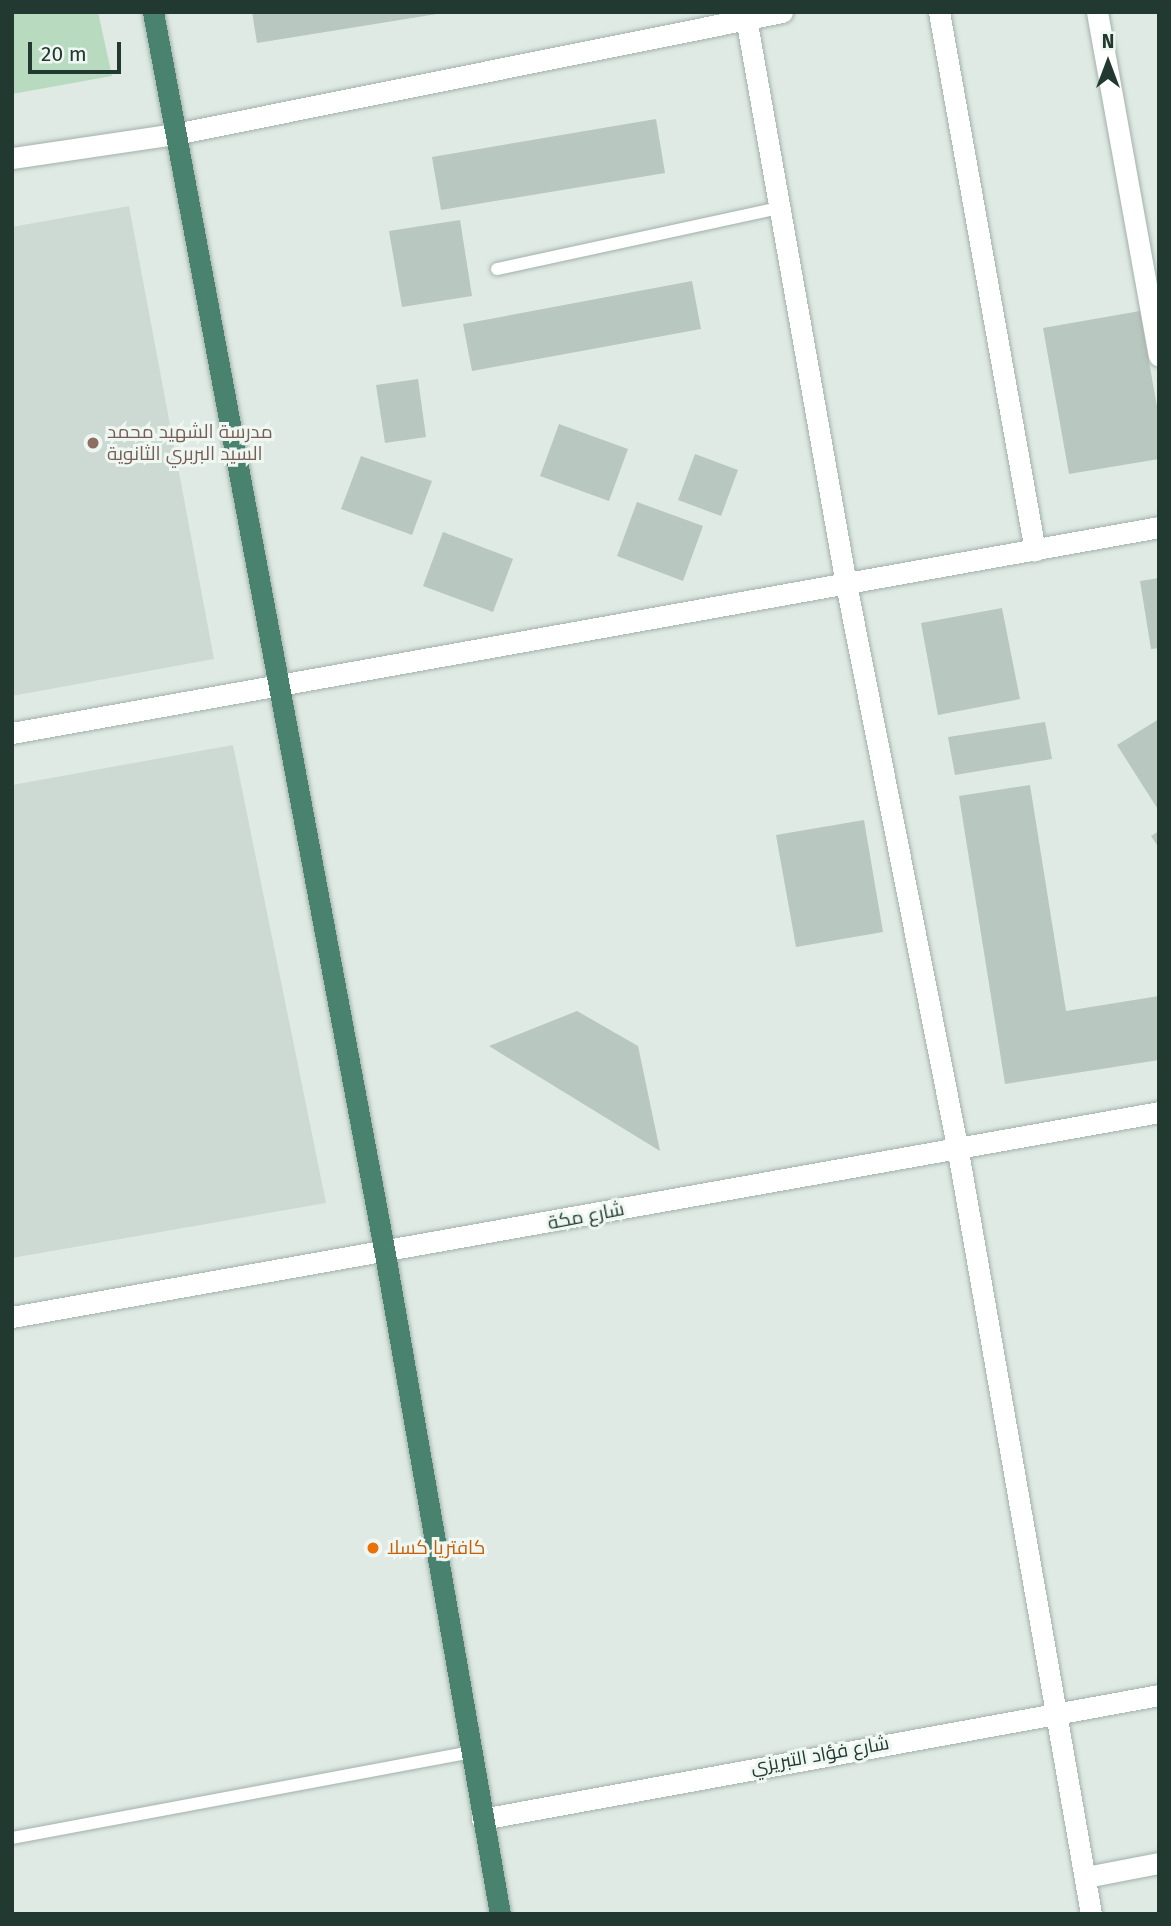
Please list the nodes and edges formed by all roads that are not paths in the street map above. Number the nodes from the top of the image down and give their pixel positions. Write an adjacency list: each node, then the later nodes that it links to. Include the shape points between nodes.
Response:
1 (153, 12): 6 (highway)
2 (782, 12): 5 (street)
3 (939, 12): 12 (street)
4 (1097, 12): 10 (street)
5 (746, 15): 6 (street); 8 (street)
6 (176, 134): 7 (street); 14 (highway)
7 (12, 158)
8 (780, 208): 9 (lane); 13 (street)
9 (497, 269)
10 (1159, 355)
11 (1159, 527): 12 (street)
12 (1035, 551): 13 (street)
13 (846, 584): 14 (street); 17 (street)
14 (277, 689): 15 (street); 18 (highway)
15 (12, 733)
16 (1159, 1112): 17 (street, شارع مكة)
17 (957, 1146): 18 (street, شارع مكة); 21 (street)
18 (385, 1254): 19 (street, شارع مكة); 22 (highway)
19 (12, 1317)
20 (1159, 1695): 21 (street, شارع فؤاد التبريزي)
21 (1055, 1713): 23 (street, شارع فؤاد التبريزي); 26 (street)
22 (471, 1752): 23 (highway); 24 (lane)
23 (482, 1819): 27 (highway)
24 (12, 1838)
25 (1159, 1863): 26 (street)
26 (1086, 1877): 28 (street)
27 (500, 1914)
28 (1091, 1914)

